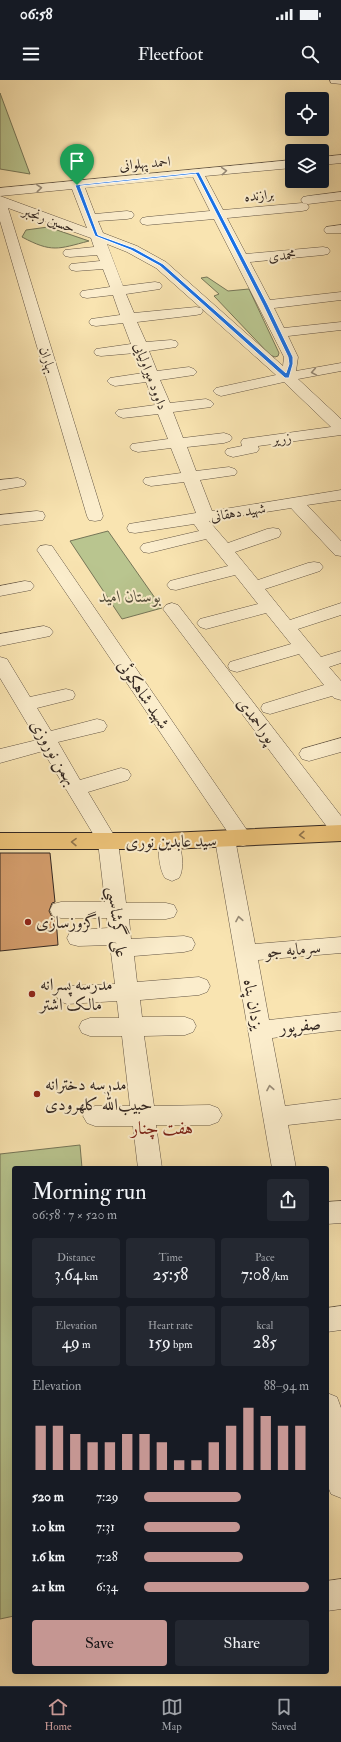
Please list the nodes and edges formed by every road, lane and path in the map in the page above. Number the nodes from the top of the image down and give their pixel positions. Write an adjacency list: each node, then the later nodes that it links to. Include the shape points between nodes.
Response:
1 (329, 161): 2 (street)
2 (340, 162)
3 (285, 165): 4 (street, احمد پهلوانی, one-way to 3)
4 (197, 173): 5 (street, احمد پهلوانی); 11 (street)
5 (77, 185): 6 (street, احمد پهلوانی, one-way to 5); 12 (street, داوود میراولیایی)
6 (0, 192)
7 (341, 196): 11 (street, برازنده, via 305,204)
8 (0, 200): 14 (street, حسین رنجبر)
9 (0, 204): 58 (street, بهاران)
10 (127, 215): 12 (street)
11 (219, 216): 13 (street, برازنده); 18 (street)
12 (90, 218): 14 (street, داوود میراولیایی)
13 (147, 221)
14 (97, 236): 15 (street, داوود میراولیایی); 37 (street, حسین رنجبر, via 132,249 161,265)
15 (102, 250): 17 (street); 19 (street, داوود میراولیایی)
16 (322, 251): 18 (street, محمدی)
17 (70, 253)
18 (241, 259): 25 (street)
19 (108, 265): 20 (street); 22 (street, داوود میراولیایی)
20 (76, 267)
21 (156, 286): 22 (street)
22 (118, 291): 23 (street); 27 (street, داوود میراولیایی)
23 (87, 294)
24 (341, 296): 25 (street)
25 (266, 305): 30 (street)
26 (196, 311): 27 (street)
27 (129, 318): 28 (street); 32 (street, داوود میراولیایی)
28 (96, 322)
29 (341, 326): 30 (street)
30 (278, 333): 37 (street, via 291,357)
31 (171, 344): 32 (street)
32 (140, 347): 33 (street); 36 (street, داوود میراولیایی)
33 (101, 352)
34 (341, 367): 37 (street, one-way to 37)
35 (189, 372): 36 (street)
36 (152, 376): 38 (street); 43 (street, داوود میراولیایی)
37 (287, 377): 39 (street); 40 (street, حسین رنجبر)
38 (115, 381)
39 (221, 391)
40 (304, 393): 42 (street); 45 (street, حسین رنجبر)
41 (206, 404): 43 (street)
42 (341, 406)
43 (164, 409): 44 (street); 47 (street, داوود میراولیایی)
44 (123, 413)
45 (341, 429): 49 (street, زریر, via 249,442 251,449)
46 (224, 438): 47 (street)
47 (178, 443): 48 (street); 51 (street, داوود میراولیایی)
48 (138, 447)
49 (233, 452)
50 (229, 472): 51 (street)
51 (190, 475): 52 (street); 60 (street, داوود میراولیایی)
52 (151, 481)
53 (18, 483): 54 (street)
54 (0, 485)
55 (341, 495): 56 (street, شهید دهقانی)
56 (295, 503): 60 (street, شهید دهقانی); 66 (street)
57 (37, 516): 59 (street)
58 (95, 516)
59 (0, 520)
60 (205, 522): 61 (street, شهید دهقانی); 63 (street); 65 (street, داوود میراولیایی)
61 (135, 528)
62 (273, 533): 65 (street)
63 (149, 548)
64 (46, 550): 97 (street, شهید شاهکوئی)
65 (225, 550): 68 (street, داوود میراولیایی)
66 (341, 551)
67 (314, 567): 71 (street)
68 (239, 568): 70 (street); 71 (street, داوود میراولیایی)
69 (24, 586): 72 (street)
70 (176, 586)
71 (254, 587): 73 (street, داوود میراولیایی)
72 (0, 591)
73 (270, 606): 76 (street); 77 (street, داوود میراولیایی)
74 (172, 609): 96 (street, پوراحمدی)
75 (341, 609): 77 (street)
76 (206, 623)
77 (287, 627): 80 (street, داوود میراولیایی)
78 (44, 632): 79 (street)
79 (0, 640)
80 (303, 647): 83 (street, داوود میراولیایی); 84 (street)
81 (341, 657): 83 (street)
82 (0, 663): 87 (street, بهمن نوروزی)
83 (317, 665): 85 (street, داوود میراولیایی)
84 (237, 666)
85 (339, 691): 88 (street)
86 (66, 695): 87 (street)
87 (14, 698): 90 (street, بهمن نوروزی)
88 (270, 708)
89 (97, 726): 90 (street)
90 (48, 741): 93 (street); 95 (street, بهمن نوروزی)
91 (341, 745): 92 (street)
92 (309, 754)
93 (0, 756)
94 (121, 775): 95 (street)
95 (76, 788): 100 (street, بهمن نوروزی)
96 (341, 832): 97 (main road, سید عابدین نوری, one-way to 97)
97 (234, 839): 99 (main road, سید عابدین نوری); 109 (street, یزدان پناه, one-way to 97)
98 (0, 841): 100 (main road, سید عابدین نوری, one-way to 98)
99 (169, 841): 100 (main road, سید عابدین نوری); 101 (street)
100 (108, 842): 103 (street, علی گرشاسبی)
101 (172, 873)
102 (61, 910): 103 (street)
103 (117, 911): 104 (street); 106 (street, علی گرشاسبی)
104 (166, 911)
105 (78, 938): 106 (street)
106 (121, 942): 107 (street); 111 (street, علی گرشاسبی)
107 (184, 944)
108 (341, 945): 109 (street, سرمایه جو)
109 (245, 953): 117 (street, یزدان پناه)
110 (199, 986): 111 (street)
111 (127, 992): 112 (street); 116 (street, علی گرشاسبی)
112 (67, 995)
113 (341, 1021): 117 (street, صفرپور)
114 (185, 1026): 116 (street)
115 (90, 1027): 116 (street)
116 (132, 1028): 120 (street, علی گرشاسبی)
117 (259, 1030): 122 (street, یزدان پناه, one-way to 117)
118 (341, 1109): 122 (street)
119 (95, 1116): 120 (street)
120 (143, 1116): 121 (street); 123 (street, علی گرشاسبی)
121 (210, 1116)
122 (275, 1117): 124 (street, یزدان پناه)
123 (150, 1166)
124 (284, 1166)
125 (341, 1212): 126 (street)
126 (329, 1213)
127 (341, 1318): 128 (street)
128 (329, 1320)
129 (329, 1413): 130 (street)
130 (337, 1441): 131 (street)
131 (341, 1484)
132 (341, 1594): 133 (street)
133 (329, 1596)

